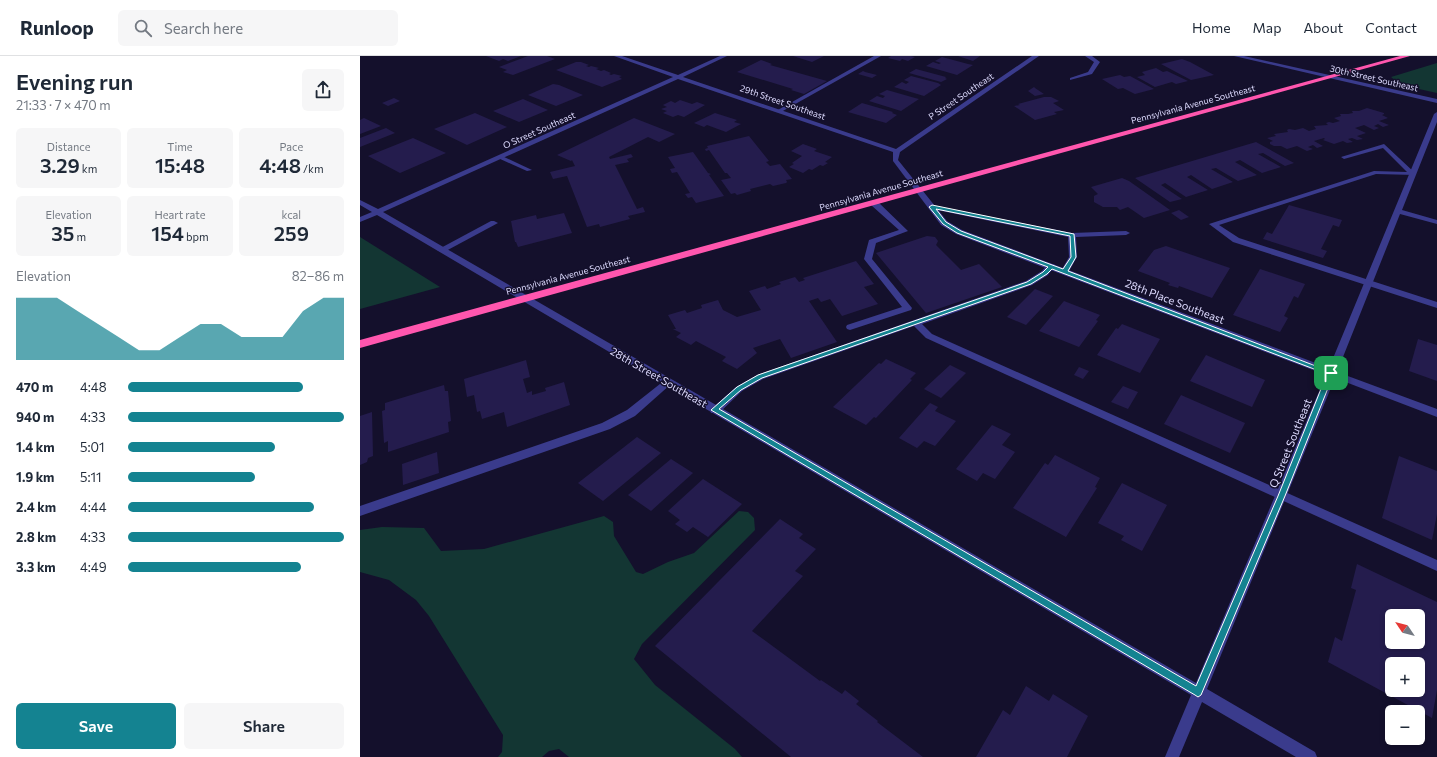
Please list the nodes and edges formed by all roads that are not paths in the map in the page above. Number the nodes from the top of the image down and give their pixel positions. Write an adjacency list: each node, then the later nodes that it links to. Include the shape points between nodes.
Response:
1 (617, 56): 8 (street, 29th Street Southeast)
2 (724, 56): 8 (street, O Street Southeast)
3 (878, 56): 12 (street)
4 (1036, 56): 14 (street, P Street Southeast)
5 (1088, 56): 10 (street, via 1097,62 1090,73)
6 (1237, 56): 9 (street, 30th Street Southeast)
7 (1407, 56): 9 (highway, Pennsylvania Avenue Southeast)
8 (679, 77): 12 (street, 29th Street Southeast); 15 (street, O Street Southeast)
9 (1330, 77): 11 (street, 30th Street Southeast); 19 (highway, Pennsylvania Avenue Southeast)
10 (1072, 79)
11 (1437, 101)
12 (779, 111): 14 (street, 29th Street Southeast)
13 (1437, 114): 18 (street, Q Street Southeast)
14 (897, 151): 19 (street, via 895,160)
15 (500, 157): 17 (street); 24 (street, O Street Southeast)
16 (1344, 157): 18 (street, via 1384,146)
17 (529, 170)
18 (1413, 174): 23 (street, Q Street Southeast); 33 (street, via 1376,172 1213,224 1236,240)
19 (918, 190): 21 (highway, Pennsylvania Avenue Southeast); 22 (street, 28th Place Southeast)
20 (360, 202): 24 (street, 28th Street Southeast)
21 (874, 203): 34 (highway, Pennsylvania Avenue Southeast); 37 (street, via 904,231 872,242 868,259 908,308)
22 (932, 207): 29 (street); 31 (street, 28th Place Southeast, via 944,223 959,232)
23 (1398, 211): 26 (street); 33 (street, Q Street Southeast)
24 (377, 212): 25 (street, O Street Southeast); 30 (street, 28th Street Southeast)
25 (360, 220)
26 (1437, 222)
27 (494, 223): 30 (street)
28 (1126, 233): 29 (street)
29 (1072, 235): 32 (street, via 1073,257)
30 (441, 250): 34 (street, 28th Street Southeast)
31 (1051, 266): 32 (street, 28th Place Southeast); 36 (street, via 1029,283)
32 (1064, 271): 39 (street, 28th Place Southeast)
33 (1368, 282): 35 (street); 39 (street, Q Street Southeast)
34 (524, 298): 38 (highway, Pennsylvania Avenue Southeast); 40 (street, 28th Street Southeast)
35 (1437, 305)
36 (916, 323): 41 (street, via 760,377 739,389); 43 (street, via 929,336)
37 (850, 327)
38 (360, 344)
39 (1331, 373): 42 (street, 28th Place Southeast); 43 (street, Q Street Southeast)
40 (668, 382): 41 (street, 28th Street Southeast); 44 (street, via 631,413 606,426)
41 (715, 410): 46 (street, 28th Street Southeast)
42 (1437, 413)
43 (1282, 496): 45 (street); 46 (street, Q Street Southeast)
44 (360, 511)
45 (1437, 566)
46 (1198, 692): 47 (street, Q Street Southeast); 48 (street, 28th Street Southeast)
47 (1172, 757)
48 (1310, 757)

